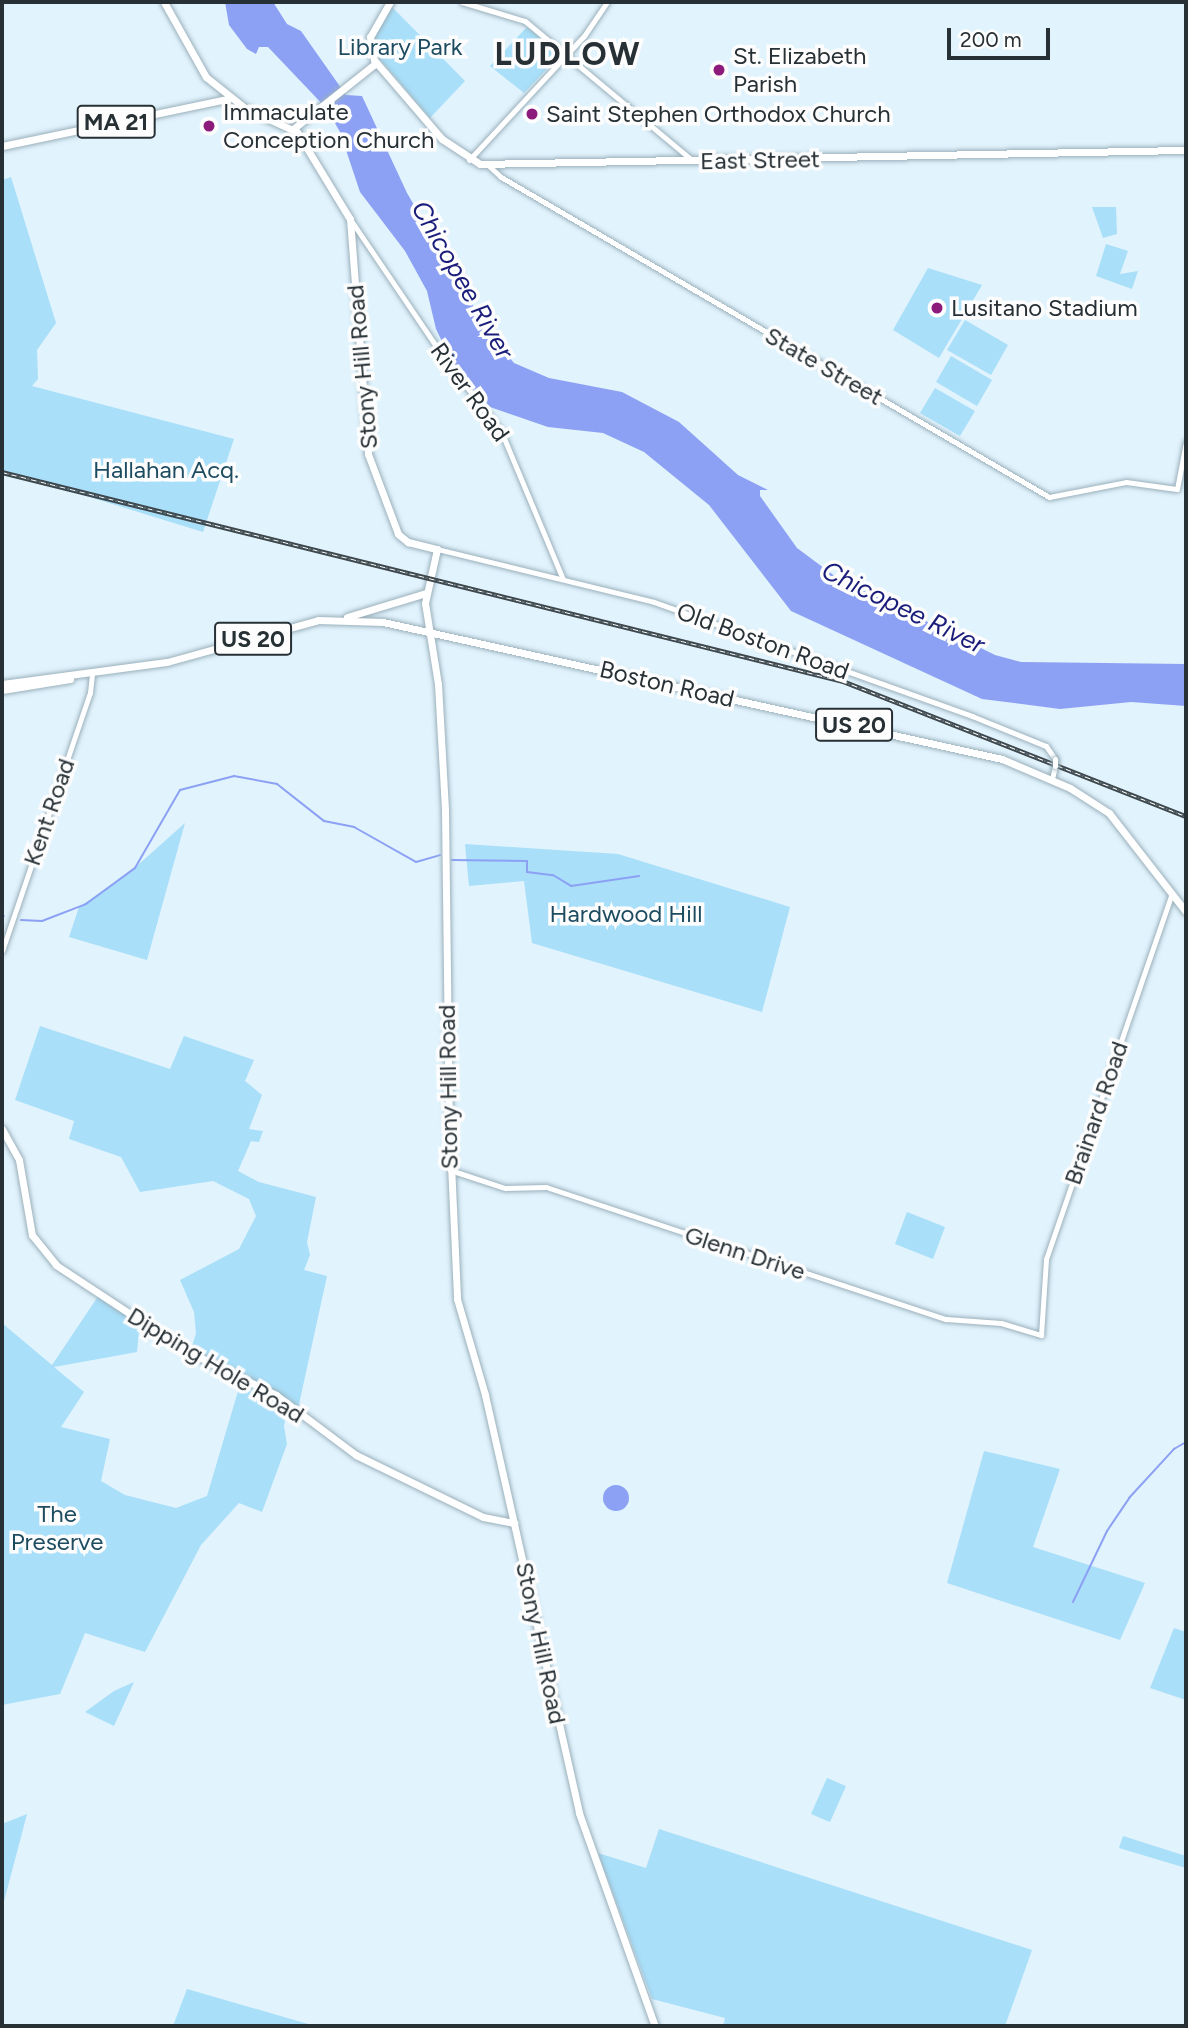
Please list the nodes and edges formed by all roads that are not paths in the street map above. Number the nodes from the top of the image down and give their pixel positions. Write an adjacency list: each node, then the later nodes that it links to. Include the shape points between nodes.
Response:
1 (164, 2): 10 (main road, via 197,64)
2 (390, 2): 5 (main road, via 373,29)
3 (462, 2): 6 (street, via 525,21)
4 (607, 2): 6 (street)
5 (370, 45): 7 (main road); 8 (main road)
6 (567, 55): 16 (street); 17 (street)
7 (376, 63): 8 (main road); 9 (main road, East Street)
8 (365, 70): 9 (main road); 11 (main road)
9 (393, 83): 16 (main road, East Street, via 442,139)
10 (231, 98): 12 (main road); 14 (main road, MA 21)
11 (311, 113): 12 (main road); 13 (main road)
12 (264, 117): 13 (main road)
13 (293, 129): 19 (main road, Stony Hill Road)
14 (2, 146)
15 (1186, 150): 17 (main road, East Street)
16 (469, 160): 18 (main road, East Street)
17 (693, 161): 18 (main road, East Street)
18 (488, 165): 20 (street, State Street, via 500,177 1049,497 1117,482 1177,489)
19 (350, 219): 21 (main road, Stony Hill Road, via 368,454 398,534 408,542); 22 (street, River Road, via 436,346 501,431)
20 (1186, 442)
21 (437, 549): 22 (street, Old Boston Road); 23 (main road, Stony Hill Road)
22 (563, 579): 29 (street, Old Boston Road, via 654,603 1046,746 1055,763)
23 (426, 593): 24 (main road); 25 (main road, Stony Hill Road)
24 (346, 617): 25 (main road, Boston Road / US 20); 26 (main road, Boston Road / US 20, via 305,623 179,660)
25 (429, 632): 29 (main road, Boston Road / US 20, via 971,751); 34 (main road, Stony Hill Road, via 440,711 447,855)
26 (92, 673): 27 (main road, Boston Road / US 20); 28 (main road, Boston Road / US 20); 32 (street, Kent Road, via 88,698)
27 (2, 684)
28 (2, 690)
29 (1052, 779): 30 (main road, Boston Road / US 20, via 1109,813)
30 (1172, 894): 31 (main road, Boston Road / US 20); 35 (street, Brainard Road, via 1046,1259)
31 (1186, 912)
32 (2, 951)
33 (2, 1129): 36 (main road, Dipping Hole Road, via 19,1160 33,1235 56,1265 185,1350 275,1395 356,1455 483,1517)
34 (450, 1170): 35 (street, Glenn Drive, via 505,1188 546,1187 946,1319 1001,1323); 36 (main road, Stony Hill Road, via 457,1300 485,1395)
35 (1041, 1335)
36 (514, 1523): 37 (main road, Stony Hill Road, via 579,1813)
37 (656, 2026)

